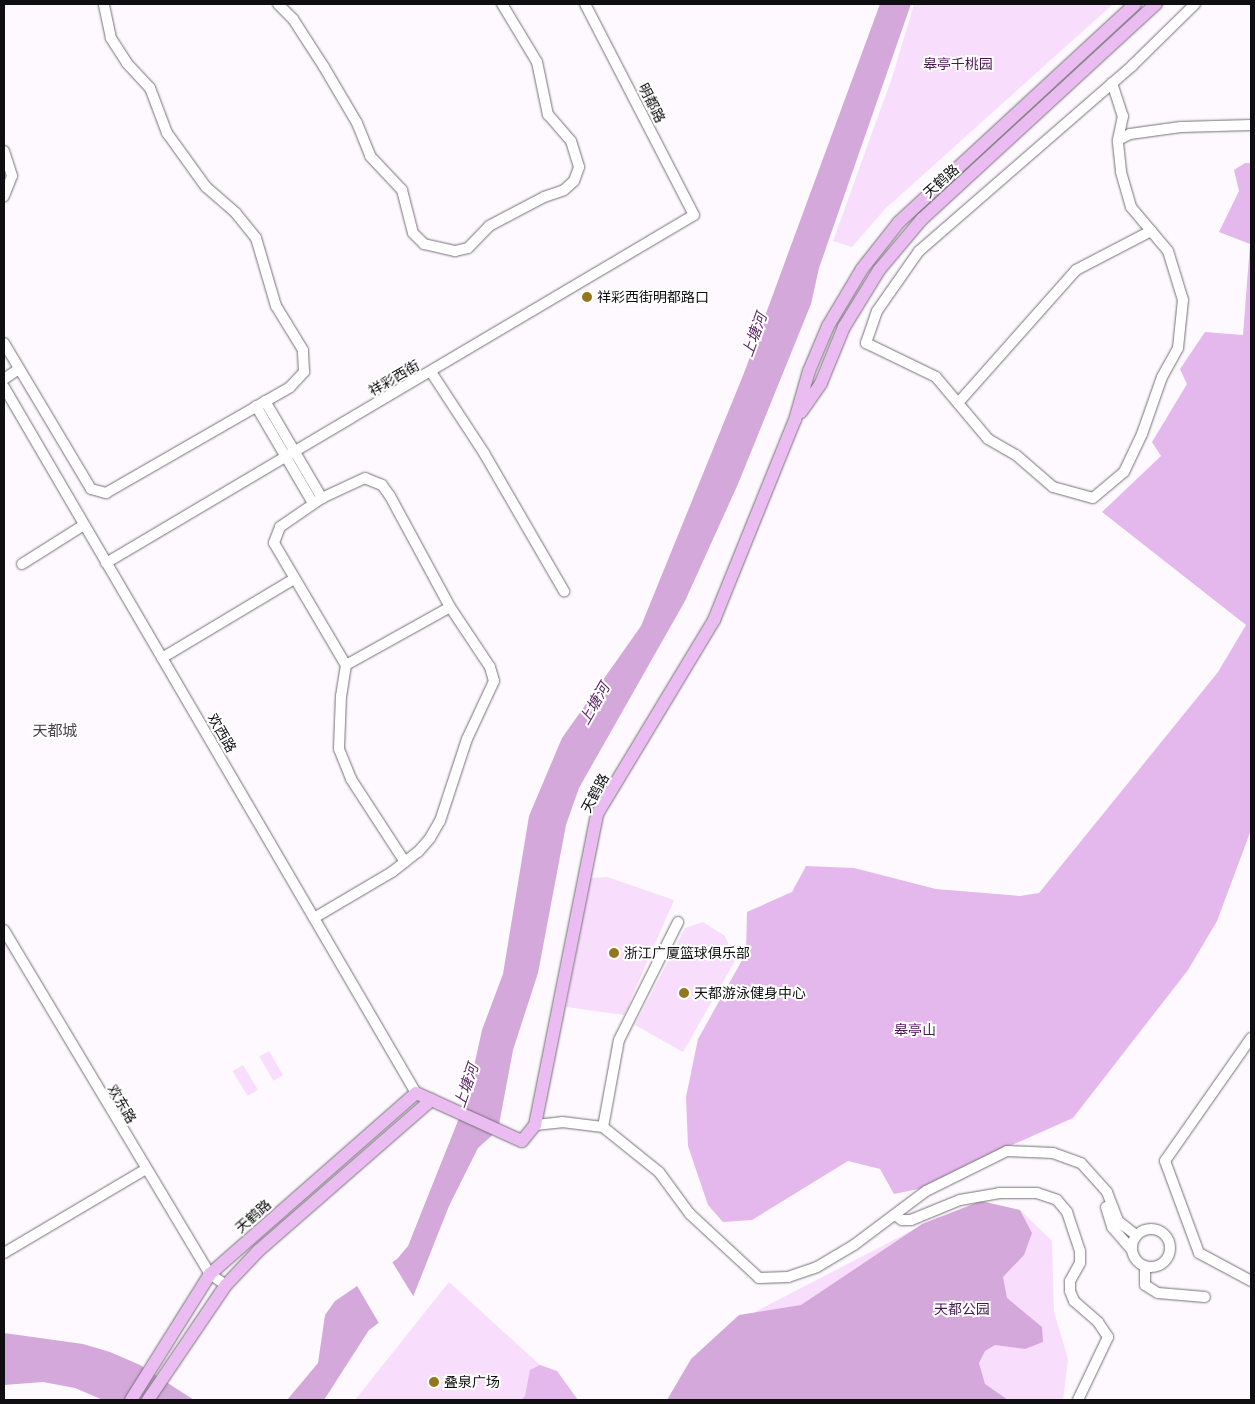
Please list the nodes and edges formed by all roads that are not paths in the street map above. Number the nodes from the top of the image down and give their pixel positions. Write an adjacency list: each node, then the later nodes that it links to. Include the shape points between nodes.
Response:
1 (104, 4): 20 (street, via 111,38 126,63 150,88 167,133 206,187 236,213 256,238 276,306 303,350 306,363 300,379)
2 (278, 4): 3 (street, via 293,19 324,67 357,123 370,156 402,190 413,233 424,244 455,251 468,248 489,226 564,190 574,181 578,167 571,140 548,115 537,62)
3 (502, 4)
4 (585, 4): 13 (street, 明都路)
5 (1135, 4): 23 (main road, 天鹤路, via 899,222 862,268 828,326 809,371)
6 (1156, 4): 23 (main road, 天鹤路, via 922,219 879,270 844,327 821,383)
7 (1195, 4): 8 (street)
8 (1112, 83): 10 (street, via 1123,116); 21 (street, via 919,251 877,311 866,343 936,377)
9 (1251, 125): 10 (street, via 1181,127 1130,134)
10 (1118, 140): 14 (street, via 1121,170 1131,207)
11 (4, 150): 12 (street, via 12,176)
12 (4, 196)
13 (694, 215): 17 (street, 祥彩西街)
14 (1151, 231): 21 (street, via 1076,270); 21 (street, via 1168,251 1183,300 1178,348 1162,377 1142,434 1124,472 1093,498 1053,487 1016,455 988,439)
15 (4, 343): 16 (street)
16 (19, 369): 18 (street); 22 (street, via 91,489 98,492 113,491)
17 (432, 372): 24 (street, 祥彩西街); 30 (street, via 484,453)
18 (4, 379)
19 (4, 387): 26 (street, 欢西路)
20 (265, 401): 22 (street); 24 (street)
21 (958, 402)
22 (256, 406): 24 (street)
23 (795, 420): 41 (main road, 天鹤路, via 714,620 597,814)
24 (290, 454): 25 (street); 27 (street, 祥彩西街)
25 (317, 501): 29 (street, via 280,527 275,535 276,550); 31 (street, via 365,478 382,485)
26 (84, 525): 27 (street, 欢西路); 28 (street)
27 (106, 563): 32 (street, 欢西路)
28 (22, 564)
29 (294, 579): 32 (street); 33 (street)
30 (564, 591)
31 (450, 607): 33 (street); 34 (street, via 490,667 494,681 467,739 440,822 418,852)
32 (162, 658): 35 (street, 欢西路)
33 (346, 665): 34 (street, via 339,749 351,779)
34 (405, 862): 35 (street)
35 (314, 918): 39 (street, 欢西路)
36 (678, 922): 42 (street, via 619,1040)
37 (4, 930): 44 (street, 欢东路)
38 (1251, 1038): 51 (street, via 1165,1161 1199,1254)
39 (416, 1093): 40 (main road); 50 (main road, 天鹤路)
40 (431, 1100): 41 (main road, via 522,1141); 52 (main road, via 258,1251)
41 (534, 1125): 42 (street, via 562,1122)
42 (603, 1127): 45 (street, via 659,1172 690,1214 759,1278 788,1277 817,1267)
43 (1081, 1163): 45 (street, via 1053,1153 1007,1151 926,1191); 46 (street, via 1107,1192 1118,1220); 47 (street, via 1105,1203 1112,1227)
44 (146, 1170): 48 (street); 50 (street, 欢东路)
45 (895, 1215): 56 (street, via 902,1220 911,1220 960,1200 999,1193 1037,1193 1057,1200 1067,1212 1080,1251 1080,1263 1070,1282 1070,1291 1074,1301 1098,1322 1108,1337)
46 (1136, 1235): 47 (street); 49 (street, via 1144,1230 1158,1230 1170,1245 1163,1263)
47 (1131, 1249): 49 (street, via 1135,1260)
48 (4, 1254)
49 (1145, 1267): 53 (street, via 1146,1286 1158,1293)
50 (210, 1274): 52 (street, 欢东路); 54 (main road, 天鹤路)
51 (1251, 1281)
52 (226, 1285): 55 (main road)
53 (1205, 1297)
54 (131, 1400)
55 (148, 1400)
56 (1078, 1400)

